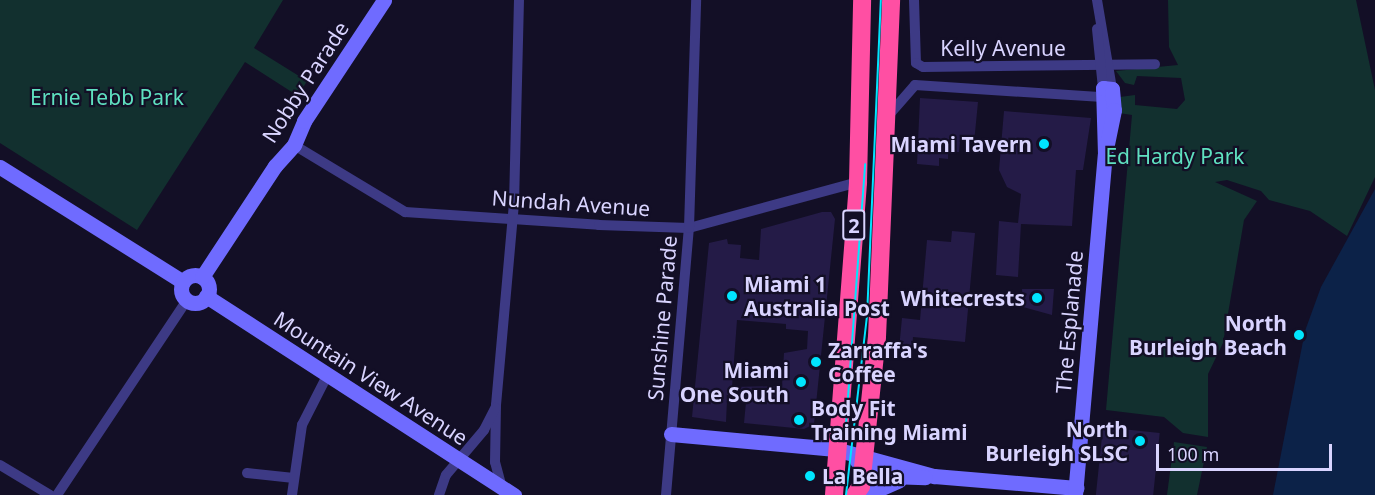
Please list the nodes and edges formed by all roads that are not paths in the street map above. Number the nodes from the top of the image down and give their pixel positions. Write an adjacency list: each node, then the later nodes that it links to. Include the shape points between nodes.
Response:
1 (384, 0): 12 (street, Nobby Parade, via 304,121)
2 (519, 0): 15 (street)
3 (696, 0): 16 (street, Sunshine Parade)
4 (862, 0): 14 (highway, 2)
5 (891, 0): 11 (highway, 2)
6 (914, 0): 9 (street, Kelly Avenue, via 918,65)
7 (1097, 0): 9 (street)
8 (1155, 64): 9 (street, Kelly Avenue)
9 (1103, 65): 10 (street)
10 (1108, 92): 11 (street, Kelly Avenue, via 915,85); 33 (street, The Esplanade, via 1113,126 1105,154)
11 (888, 116): 26 (highway, 2, via 877,337)
12 (294, 145): 15 (street, Nundah Avenue, via 394,208); 17 (street, Nobby Parade, via 275,166)
13 (0, 167): 18 (street)
14 (858, 182): 16 (street, Nundah Avenue); 24 (highway, 2)
15 (513, 218): 16 (street, Nundah Avenue); 22 (street)
16 (689, 228): 23 (street, Sunshine Parade)
17 (202, 277): 18 (street, via 193,275); 19 (street, via 208,287)
18 (183, 282): 20 (street)
19 (206, 296): 20 (street, via 195,303); 21 (street, Mountain View Avenue)
20 (187, 300): 35 (street)
21 (327, 376): 25 (street, Mountain View Avenue); 30 (street, via 304,418)
22 (496, 405): 25 (street, via 484,430); 32 (street, via 495,462)
23 (671, 434): 24 (street); 38 (street, Sunshine Parade)
24 (835, 449): 26 (street); 39 (highway, 2)
25 (459, 460): 32 (street, Mountain View Avenue); 37 (street, via 446,475)
26 (864, 461): 29 (street); 31 (street); 40 (highway, 2)
27 (0, 465): 34 (street)
28 (247, 473): 30 (street)
29 (934, 476): 31 (street); 33 (street)
30 (294, 478): 36 (street)
31 (905, 479): 41 (street)
32 (508, 491)
33 (1076, 492)
34 (50, 495)
35 (57, 495)
36 (292, 495)
37 (439, 495)
38 (666, 495)
39 (834, 495)
40 (855, 495)
41 (866, 495)

